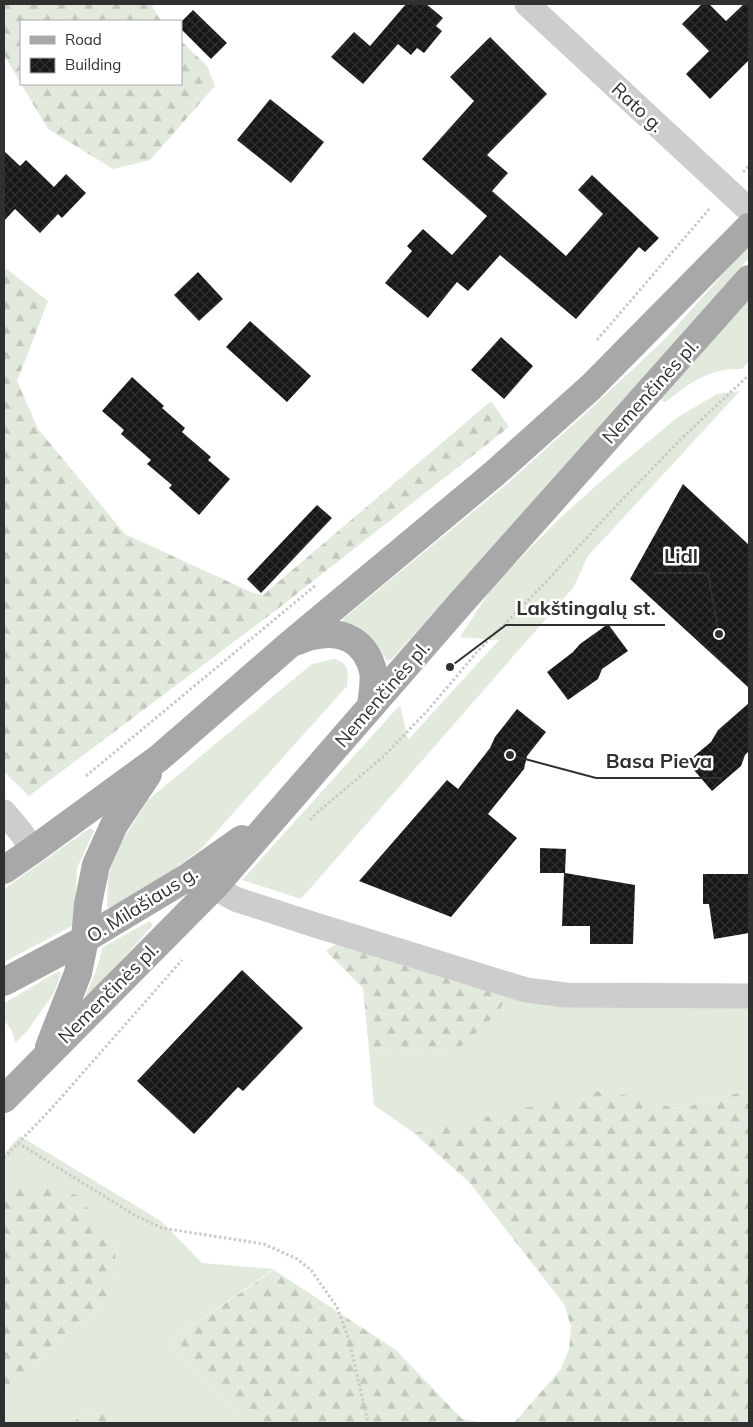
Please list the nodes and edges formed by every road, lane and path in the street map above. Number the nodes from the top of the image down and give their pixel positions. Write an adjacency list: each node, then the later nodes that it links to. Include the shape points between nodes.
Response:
1 (527, 4): 3 (street, Rato g.)
2 (749, 166): 3 (path)
3 (726, 189): 4 (street, Rato g.); 7 (path)
4 (749, 210)
5 (749, 227): 10 (main road, via 591,387)
6 (749, 279): 11 (main road, Nemenčinės pl.)
7 (595, 343)
8 (749, 375): 16 (path, via 616,506 477,652 384,756)
9 (316, 585): 13 (path)
10 (290, 644): 11 (main road, via 330,634 354,640 367,653 373,672); 12 (main road)
11 (372, 706): 15 (main road, Nemenčinės pl.)
12 (159, 758): 17 (main road); 20 (main road, via 114,825 96,865)
13 (81, 780)
14 (4, 812): 17 (street)
15 (274, 817): 19 (main road, Nemenčinės pl.); 20 (main road, O. Milašiaus g., via 188,877)
16 (306, 824)
17 (33, 850): 18 (main road)
18 (4, 870)
19 (214, 887): 23 (street, via 236,899 526,990 565,995); 24 (main road, Nemenčinės pl.)
20 (85, 940): 22 (main road, O. Milašiaus g.); 24 (main road, via 78,973)
21 (183, 959): 28 (path)
22 (4, 982)
23 (749, 996)
24 (46, 1055): 27 (main road, Nemenčinės pl.)
25 (4, 1069): 26 (main road)
26 (4, 1075)
27 (4, 1099)
28 (18, 1144): 29 (path); 30 (path, via 136,1216 162,1228 264,1244 297,1259 311,1270 337,1307 349,1340)
29 (4, 1158)
30 (368, 1423)

